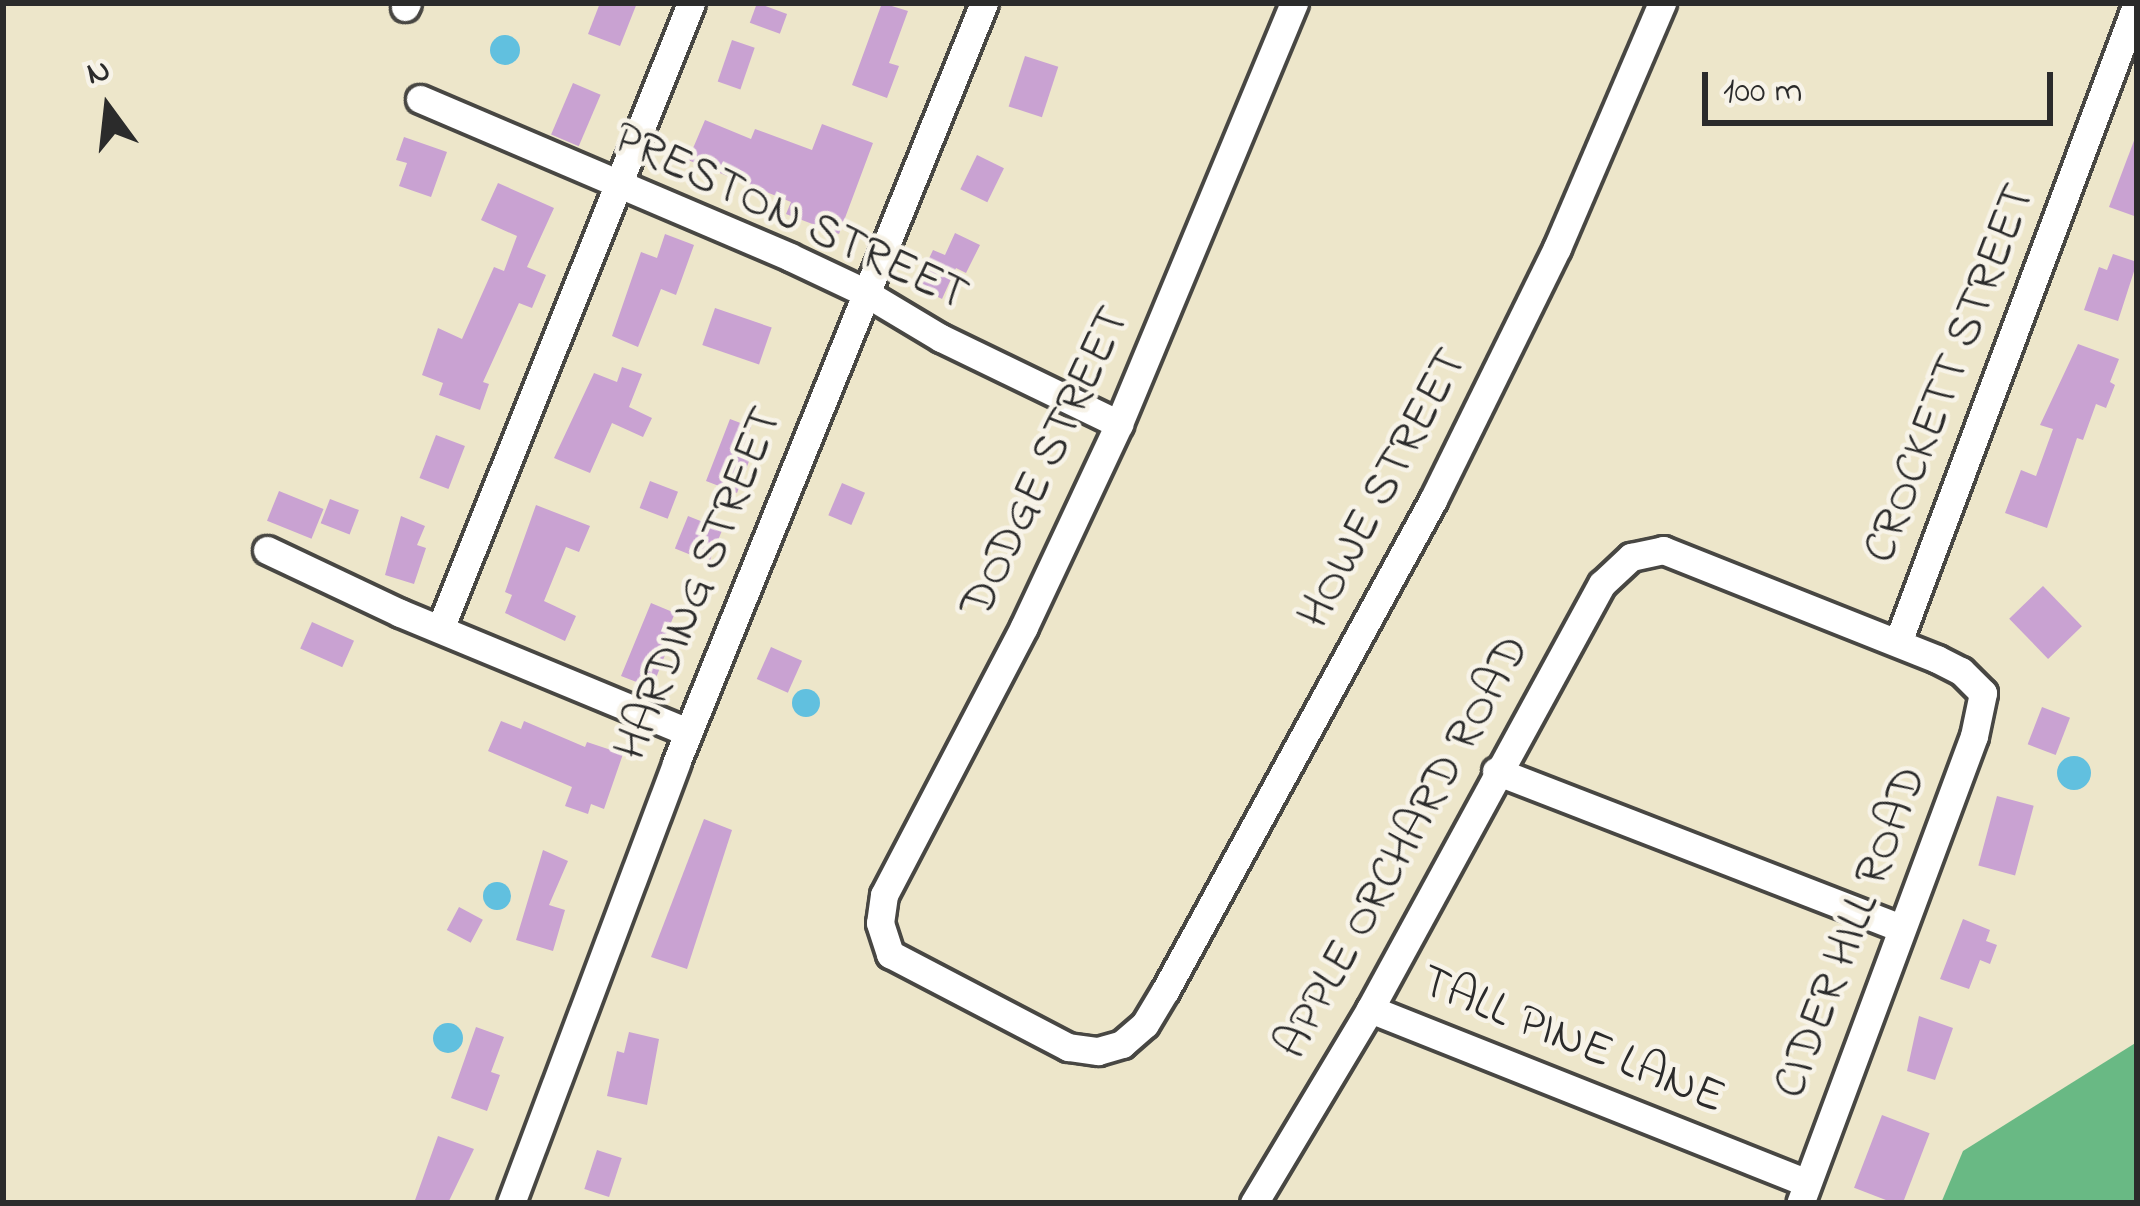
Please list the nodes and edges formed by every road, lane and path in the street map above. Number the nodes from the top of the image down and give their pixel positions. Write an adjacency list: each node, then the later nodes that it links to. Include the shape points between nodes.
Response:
1 (691, 3): 7 (street)
2 (984, 3): 8 (street, HARDING STREET)
3 (1294, 3): 9 (street, DODGE STREET)
4 (1662, 3): 16 (street, HOWE STREET, via 1557,248 1433,500 1158,1004 1122,1043 1098,1051 1068,1047)
5 (2137, 3): 12 (street, CROCKETT STREET)
6 (420, 99): 7 (street, PRESTON STREET)
7 (620, 186): 8 (street, PRESTON STREET); 11 (street)
8 (864, 292): 9 (street, PRESTON STREET); 13 (street, HARDING STREET)
9 (1119, 424): 16 (street, DODGE STREET, via 884,895 880,923)
10 (267, 550): 11 (street)
11 (440, 629): 13 (street)
12 (1898, 642): 14 (street, APPLE ORCHARD ROAD, via 1646,550 1602,584); 15 (street, CIDER HILL ROAD, via 1961,671 1983,693 1974,736)
13 (688, 732): 19 (street, HARDING STREET)
14 (1496, 771): 15 (street); 17 (street, APPLE ORCHARD ROAD)
15 (1899, 927): 18 (street, CIDER HILL ROAD)
16 (890, 954)
17 (1370, 1009): 18 (street, TALL PINE LANE); 20 (street, APPLE ORCHARD ROAD)
18 (1803, 1193)
19 (511, 1203)
20 (1254, 1203)

